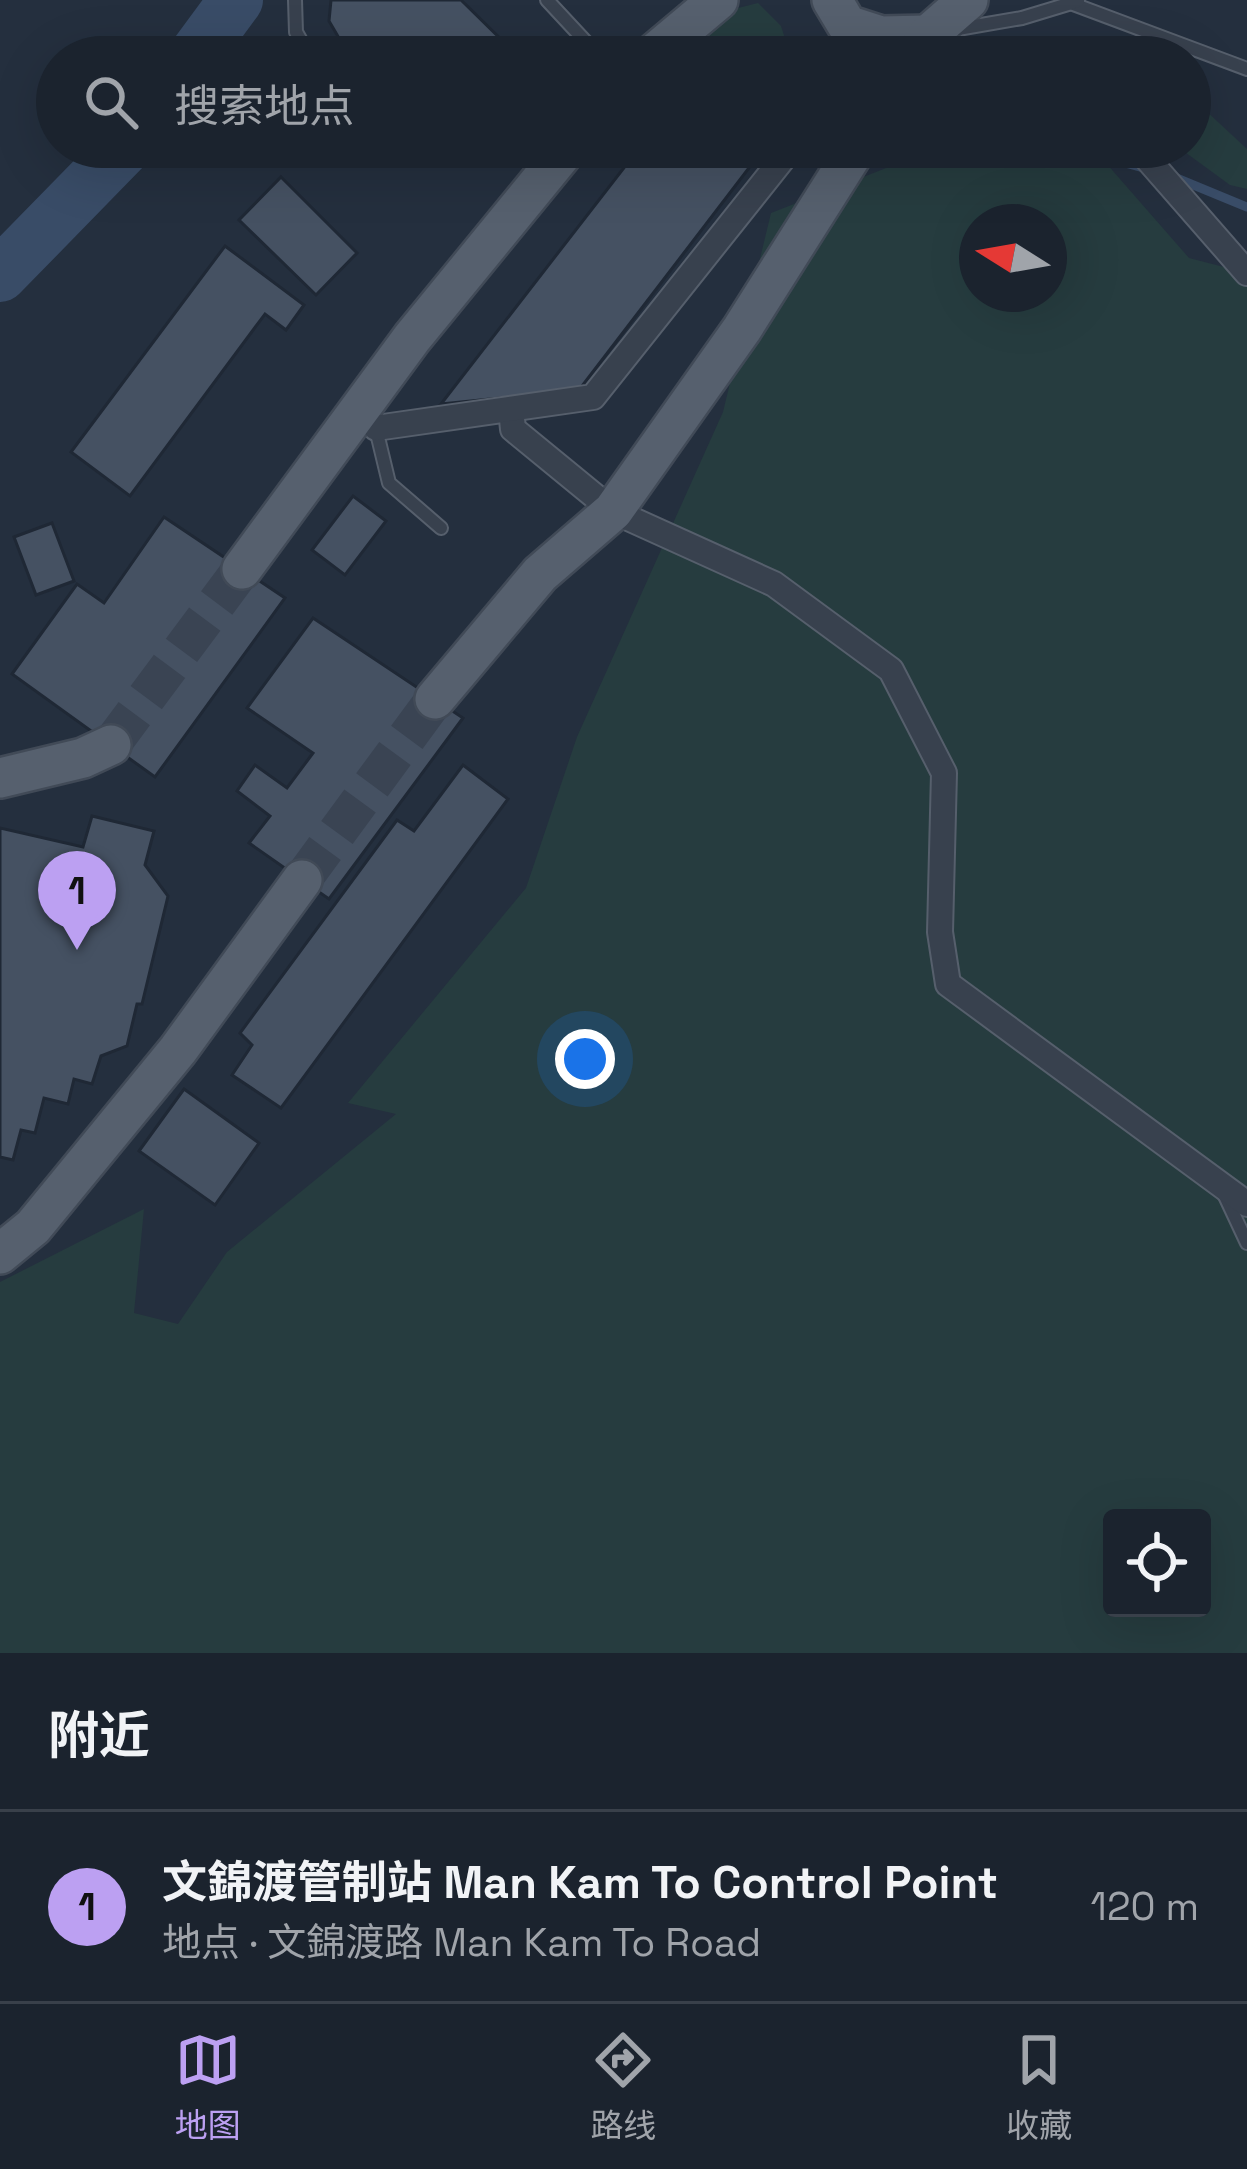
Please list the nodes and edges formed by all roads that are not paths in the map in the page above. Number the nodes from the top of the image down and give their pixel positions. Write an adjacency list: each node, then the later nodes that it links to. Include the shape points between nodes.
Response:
1 (295, 0): 7 (lane)
2 (547, 0): 8 (lane)
3 (718, 0): 9 (main road)
4 (832, 0): 10 (main road)
5 (968, 0): 11 (main road)
6 (1076, 2): 12 (lane); 13 (lane)
7 (298, 36)
8 (580, 36)
9 (675, 36)
10 (853, 36)
11 (931, 36)
12 (956, 36)
13 (1163, 36)
14 (1211, 55): 15 (lane)
15 (1247, 69)
16 (553, 168): 22 (main road)
17 (775, 168): 21 (street, via 593,397)
18 (844, 168): 23 (main road)
19 (1155, 168): 20 (street)
20 (1247, 273)
21 (511, 409): 22 (street); 23 (street, via 513,429)
22 (373, 412): 24 (lane, via 389,482); 25 (main road)
23 (613, 512): 26 (main road, via 540,574); 30 (street, via 774,584 891,670 944,773 940,932 947,984)
24 (441, 528)
25 (242, 569)
26 (435, 699)
27 (111, 745): 28 (main road)
28 (0, 778)
29 (302, 880): 33 (main road, via 178,1050 33,1227)
30 (1220, 1184): 31 (street); 32 (lane)
31 (1247, 1204)
32 (1247, 1243)
33 (0, 1254)

